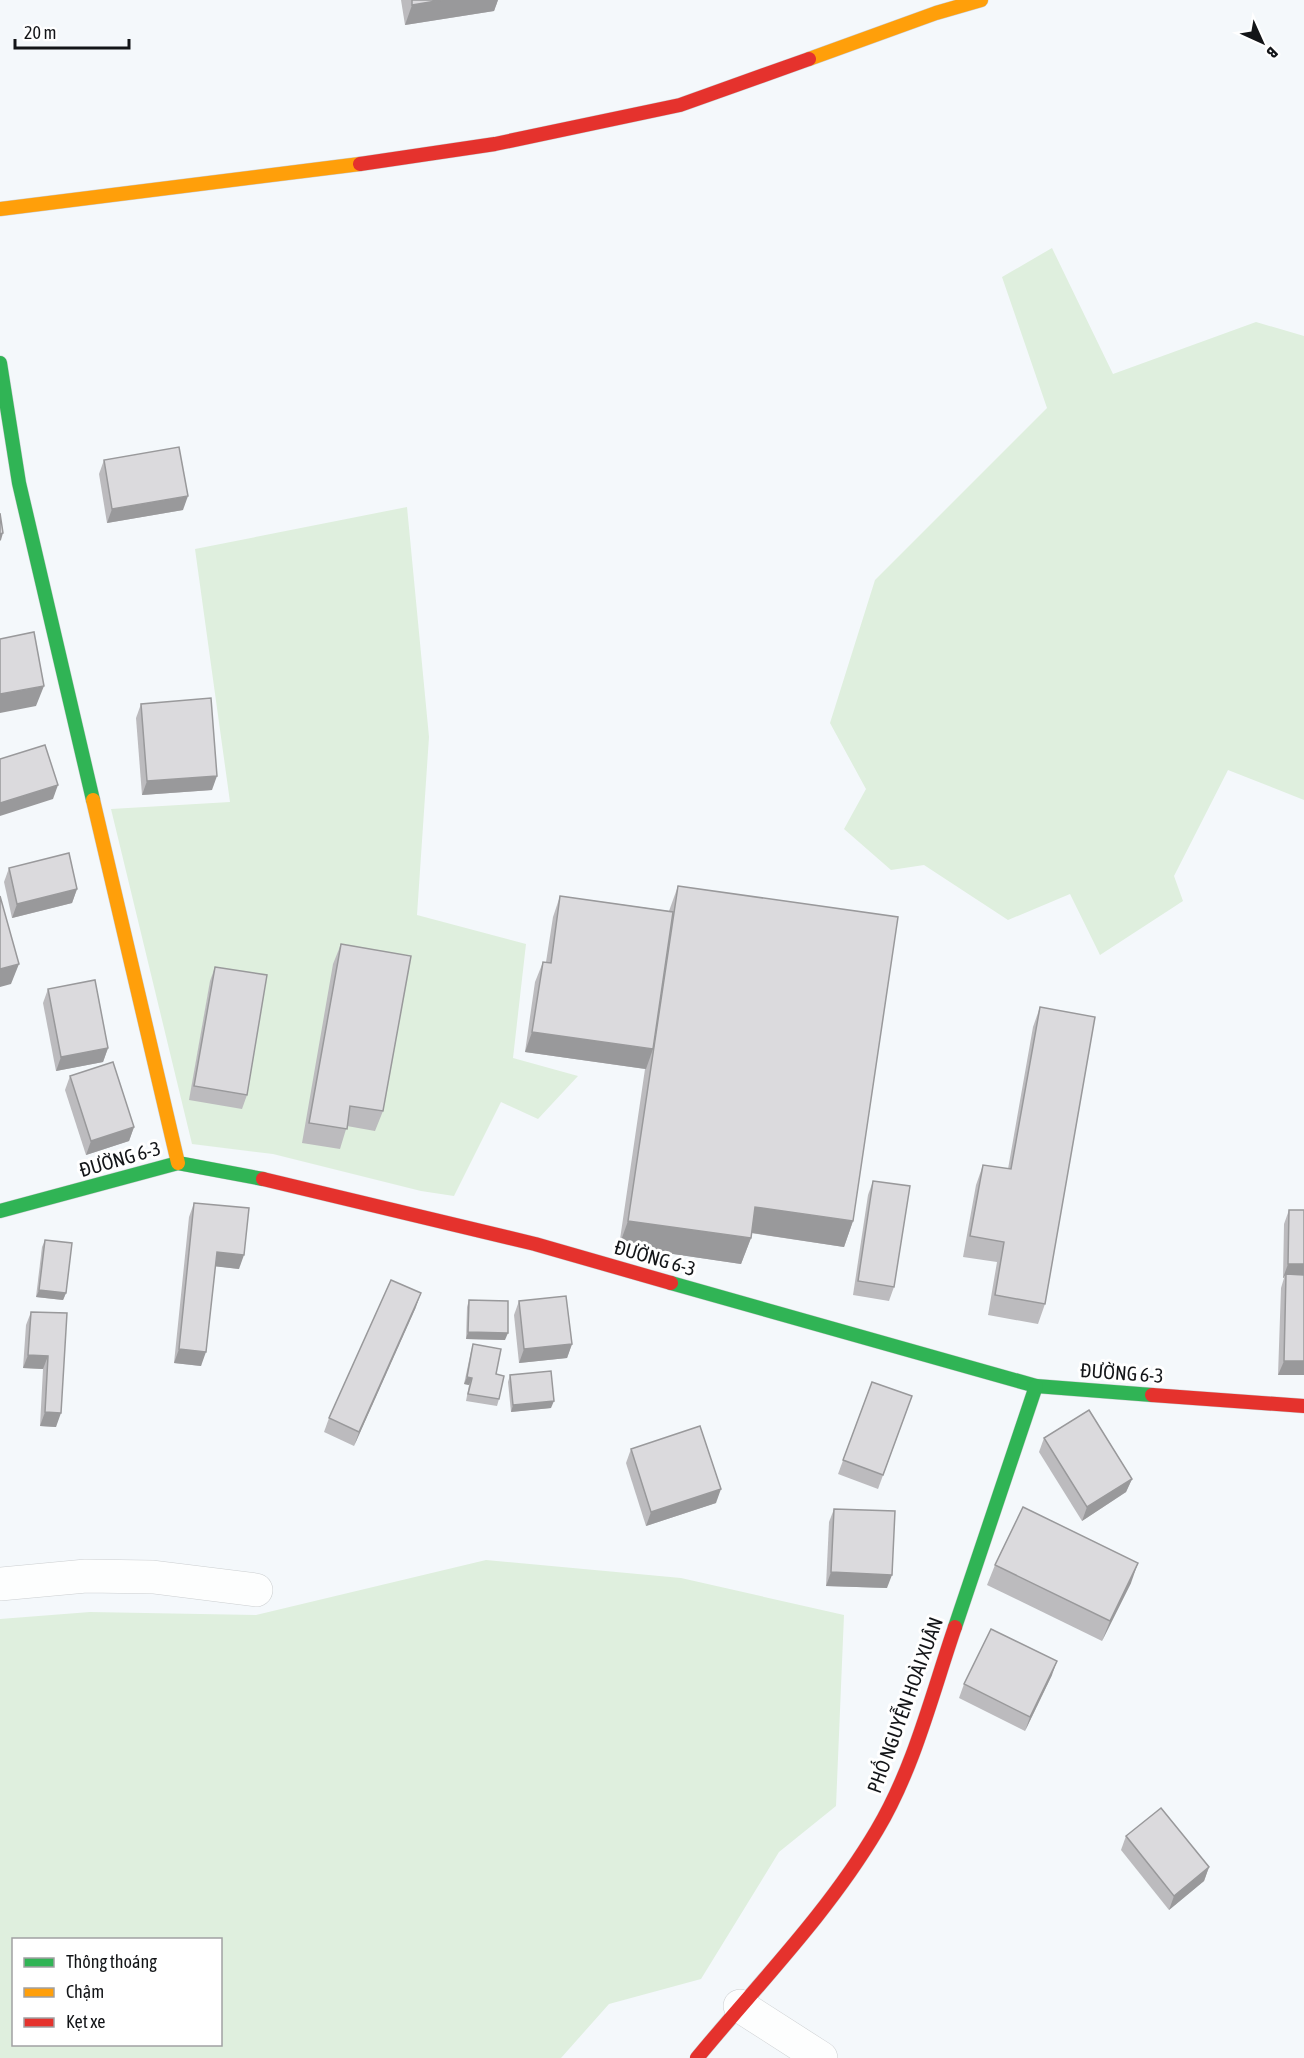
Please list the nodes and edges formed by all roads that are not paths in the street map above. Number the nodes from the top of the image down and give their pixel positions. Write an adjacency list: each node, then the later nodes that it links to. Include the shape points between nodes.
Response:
1 (981, 0): 2 (street)
2 (938, 6): 3 (street, via 680,105 495,144 312,172)
3 (0, 209)
4 (0, 363): 5 (street)
5 (6, 429): 6 (street)
6 (178, 1163): 7 (street, ĐƯỜNG 6-3); 8 (street, ĐƯỜNG 6-3, via 288,1183 535,1244)
7 (0, 1211)
8 (1036, 1386): 9 (street, ĐƯỜNG 6-3); 12 (street, PHỐ NGUYỄN HOÀI XUÂN, via 908,1765 878,1829 838,1889)
9 (1304, 1406)
10 (0, 1584): 11 (street, via 86,1576 153,1577)
11 (256, 1590)
12 (740, 2006): 13 (street, PHỐ NGUYỄN HOÀI XUÂN); 14 (street)
13 (697, 2058)
14 (821, 2058)

